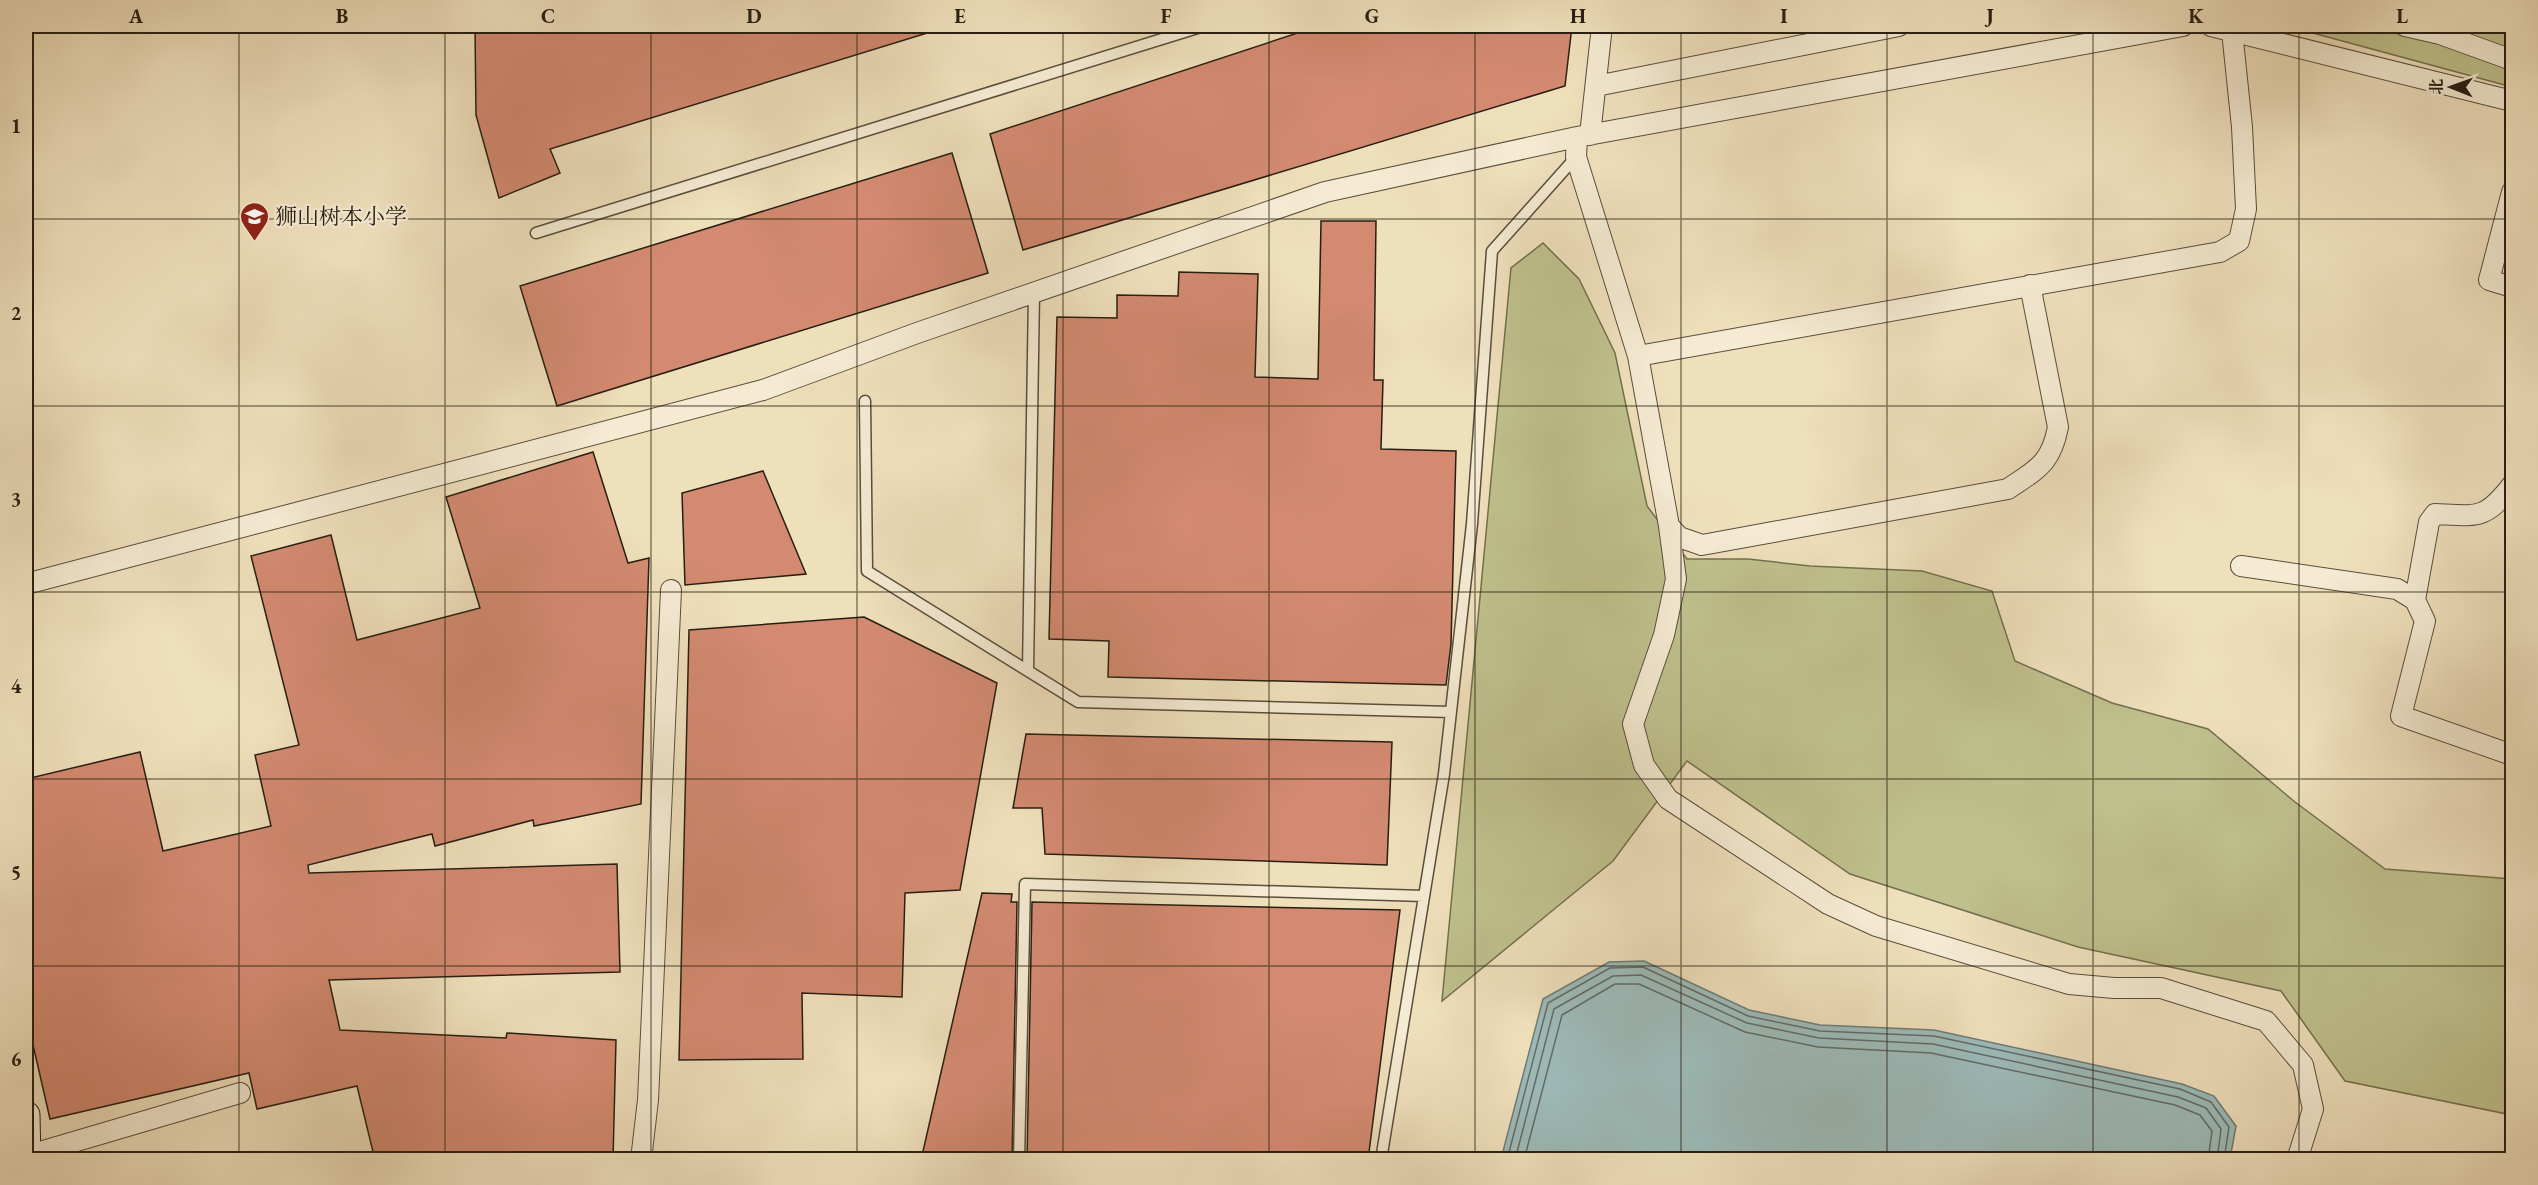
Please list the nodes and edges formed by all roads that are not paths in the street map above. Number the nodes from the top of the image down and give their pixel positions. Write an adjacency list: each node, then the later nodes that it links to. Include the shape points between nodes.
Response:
1 (1204, 26): 13 (lane)
2 (1602, 26): 9 (street)
3 (1899, 26): 9 (street)
4 (2183, 26): 11 (street)
5 (2211, 26): 7 (street)
6 (2405, 26): 8 (street)
7 (2232, 31): 10 (street); 14 (street, via 2246,209 2239,241 2220,252)
8 (2512, 60)
9 (1596, 86): 11 (street)
10 (2512, 101)
11 (1581, 143): 16 (street, via 1325,192); 17 (street); 26 (lane, via 1492,251 1472,524)
12 (2512, 192): 15 (street, via 2489,280)
13 (536, 233)
14 (2030, 285): 17 (street); 20 (street, via 2058,427 2054,447 2039,468 2008,489 1702,545 1679,537)
15 (2512, 287)
16 (1034, 293): 22 (street, via 764,390); 25 (lane)
17 (1638, 356): 20 (street)
18 (865, 401): 25 (lane, via 867,571)
19 (2512, 484): 24 (street, via 2488,512 2435,514 2429,522)
20 (1669, 526): 35 (street, via 1676,579 1664,635 1633,724 1644,765 1668,799 1828,904 1876,926 2068,984 2161,988 2266,1021 2303,1065 2313,1109)
21 (2241, 566): 24 (street, via 2397,589)
22 (26, 584)
23 (670, 590): 32 (street, via 648,1100)
24 (2415, 600): 27 (street, via 2425,621 2401,716)
25 (1028, 671): 26 (lane, via 1078,702)
26 (1451, 712): 28 (lane)
27 (2512, 755)
28 (1424, 896): 33 (lane, via 1025,884); 34 (lane)
29 (240, 1093): 31 (street)
30 (26, 1115): 31 (main road)
31 (27, 1157)
32 (641, 1160)
33 (1019, 1160)
34 (1381, 1160)
35 (2297, 1160)

